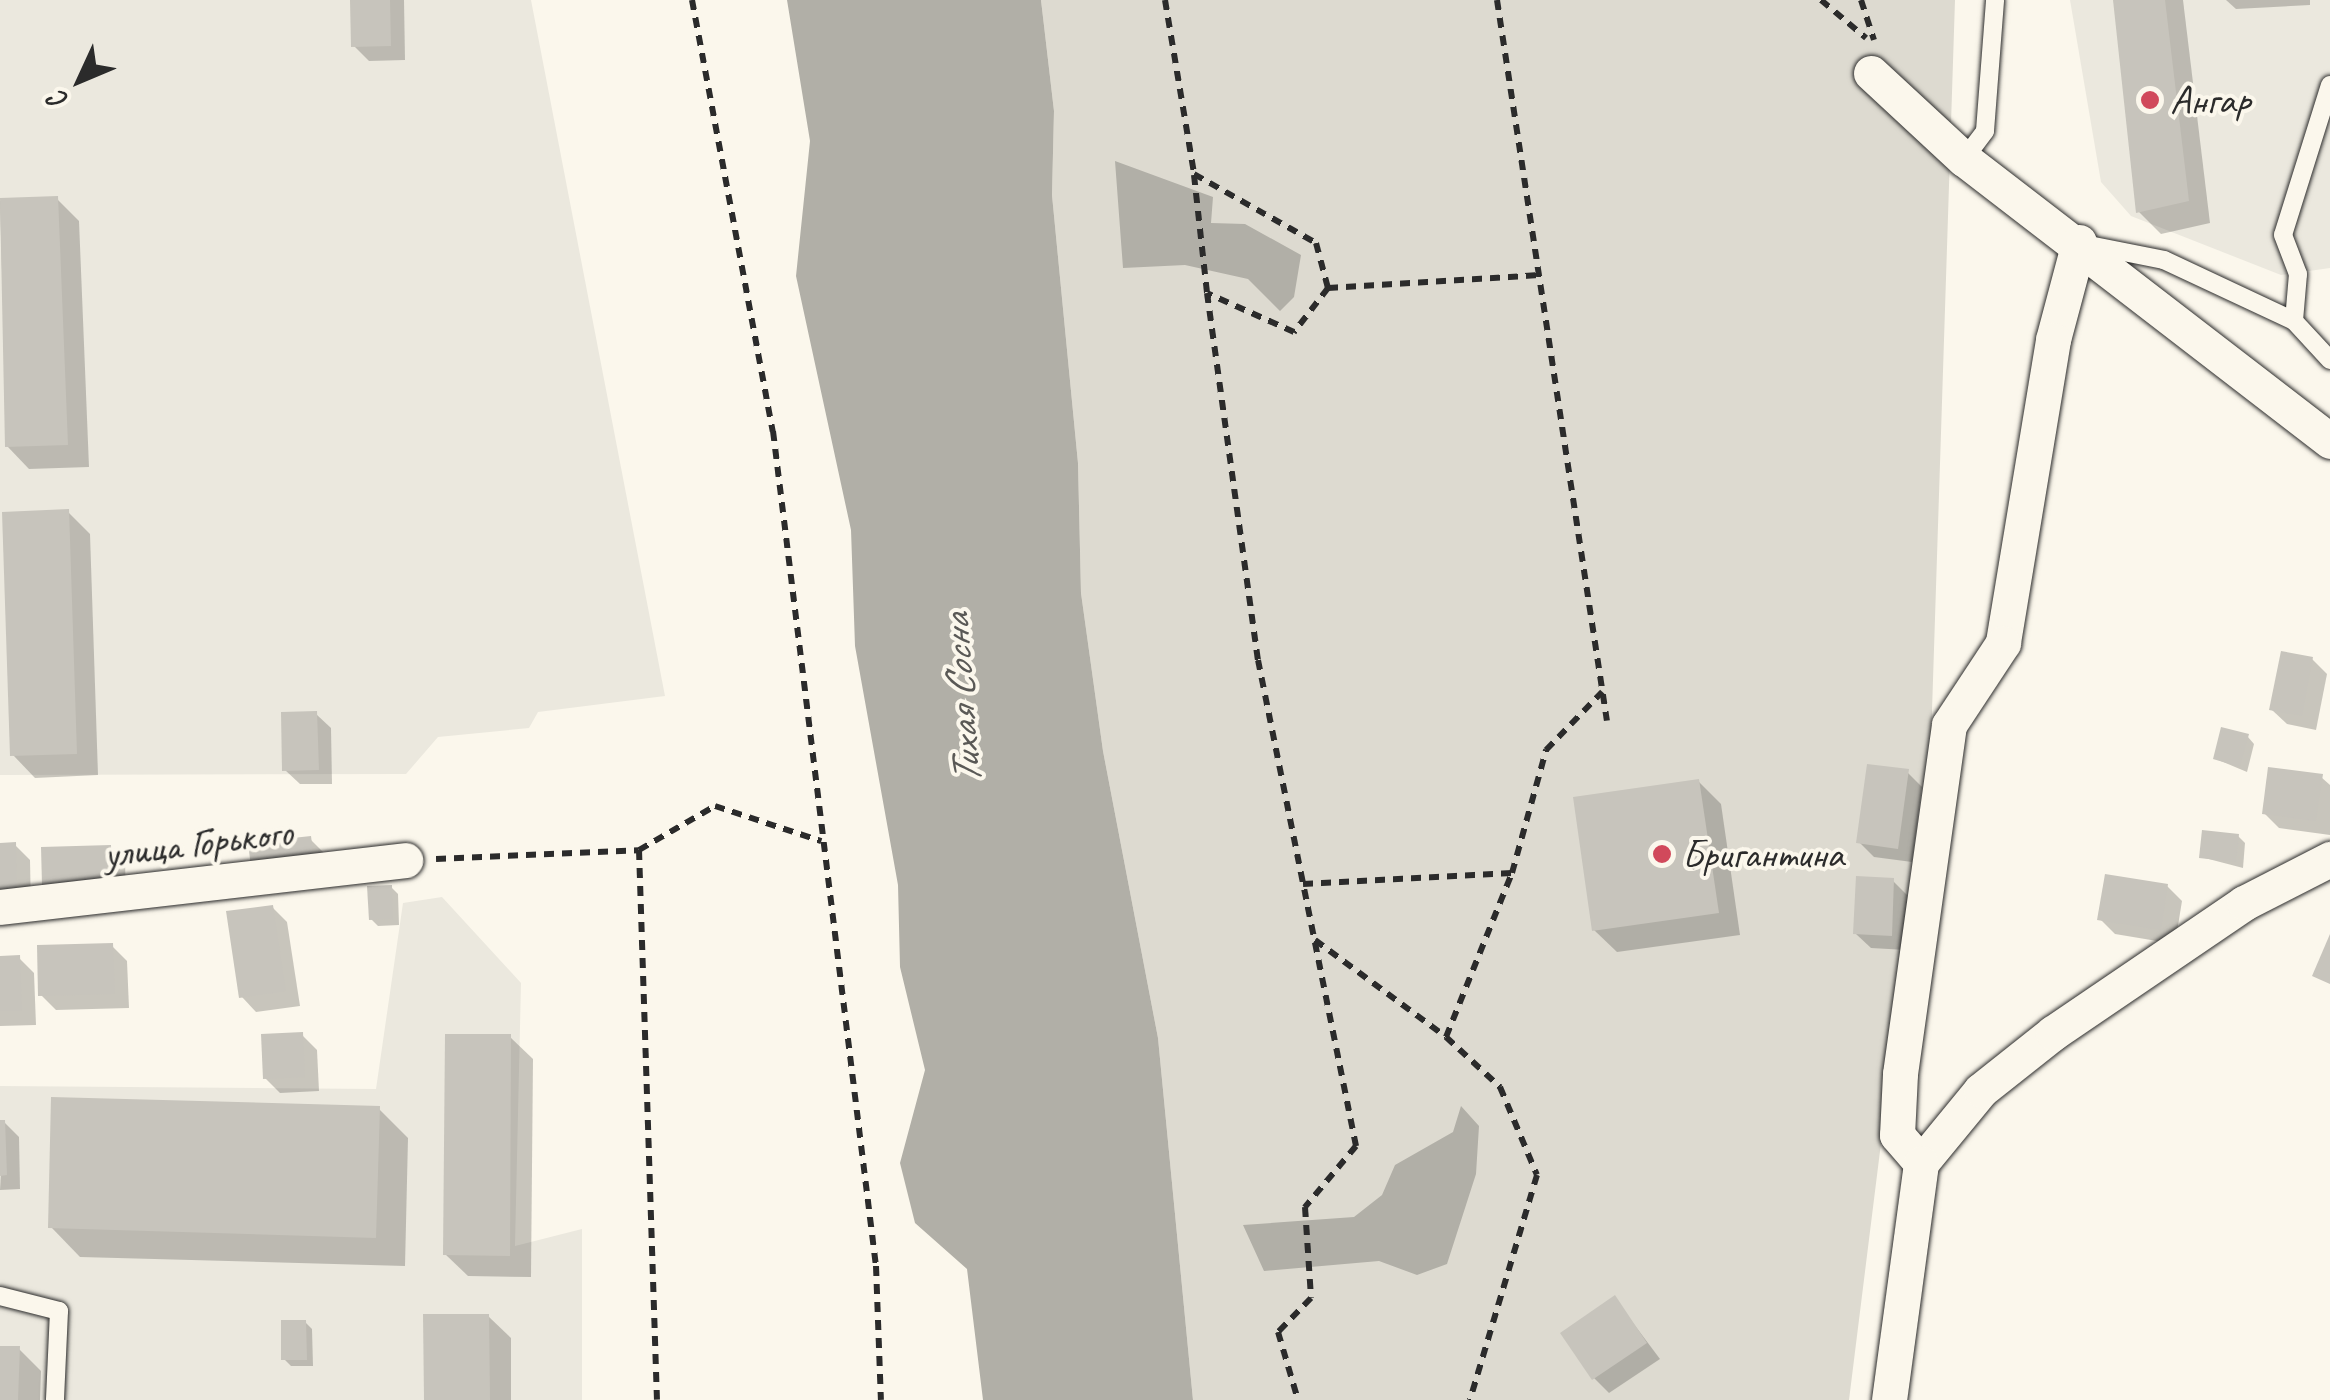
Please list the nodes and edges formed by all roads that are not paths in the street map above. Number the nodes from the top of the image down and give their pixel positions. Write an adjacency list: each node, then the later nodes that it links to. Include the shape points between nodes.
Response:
1 (1995, 0): 4 (lane, via 1985,131)
2 (1873, 59): 4 (street)
3 (2330, 85): 6 (lane, via 2283,234 2298,274)
4 (1964, 159): 5 (street)
5 (2079, 242): 6 (lane, via 2164,260); 8 (street); 12 (street, via 2052,340 2003,643 1949,724 1900,1074 1898,1136)
6 (2294, 321): 7 (lane)
7 (2330, 360)
8 (2330, 440)
9 (2330, 858): 12 (street, via 2244,903 2053,1034 1980,1090)
10 (405, 860): 11 (street, улица Горького)
11 (0, 907)
12 (1921, 1163): 15 (street)
13 (0, 1296): 14 (lane, via 59,1312)
14 (54, 1400)
15 (1889, 1400)

